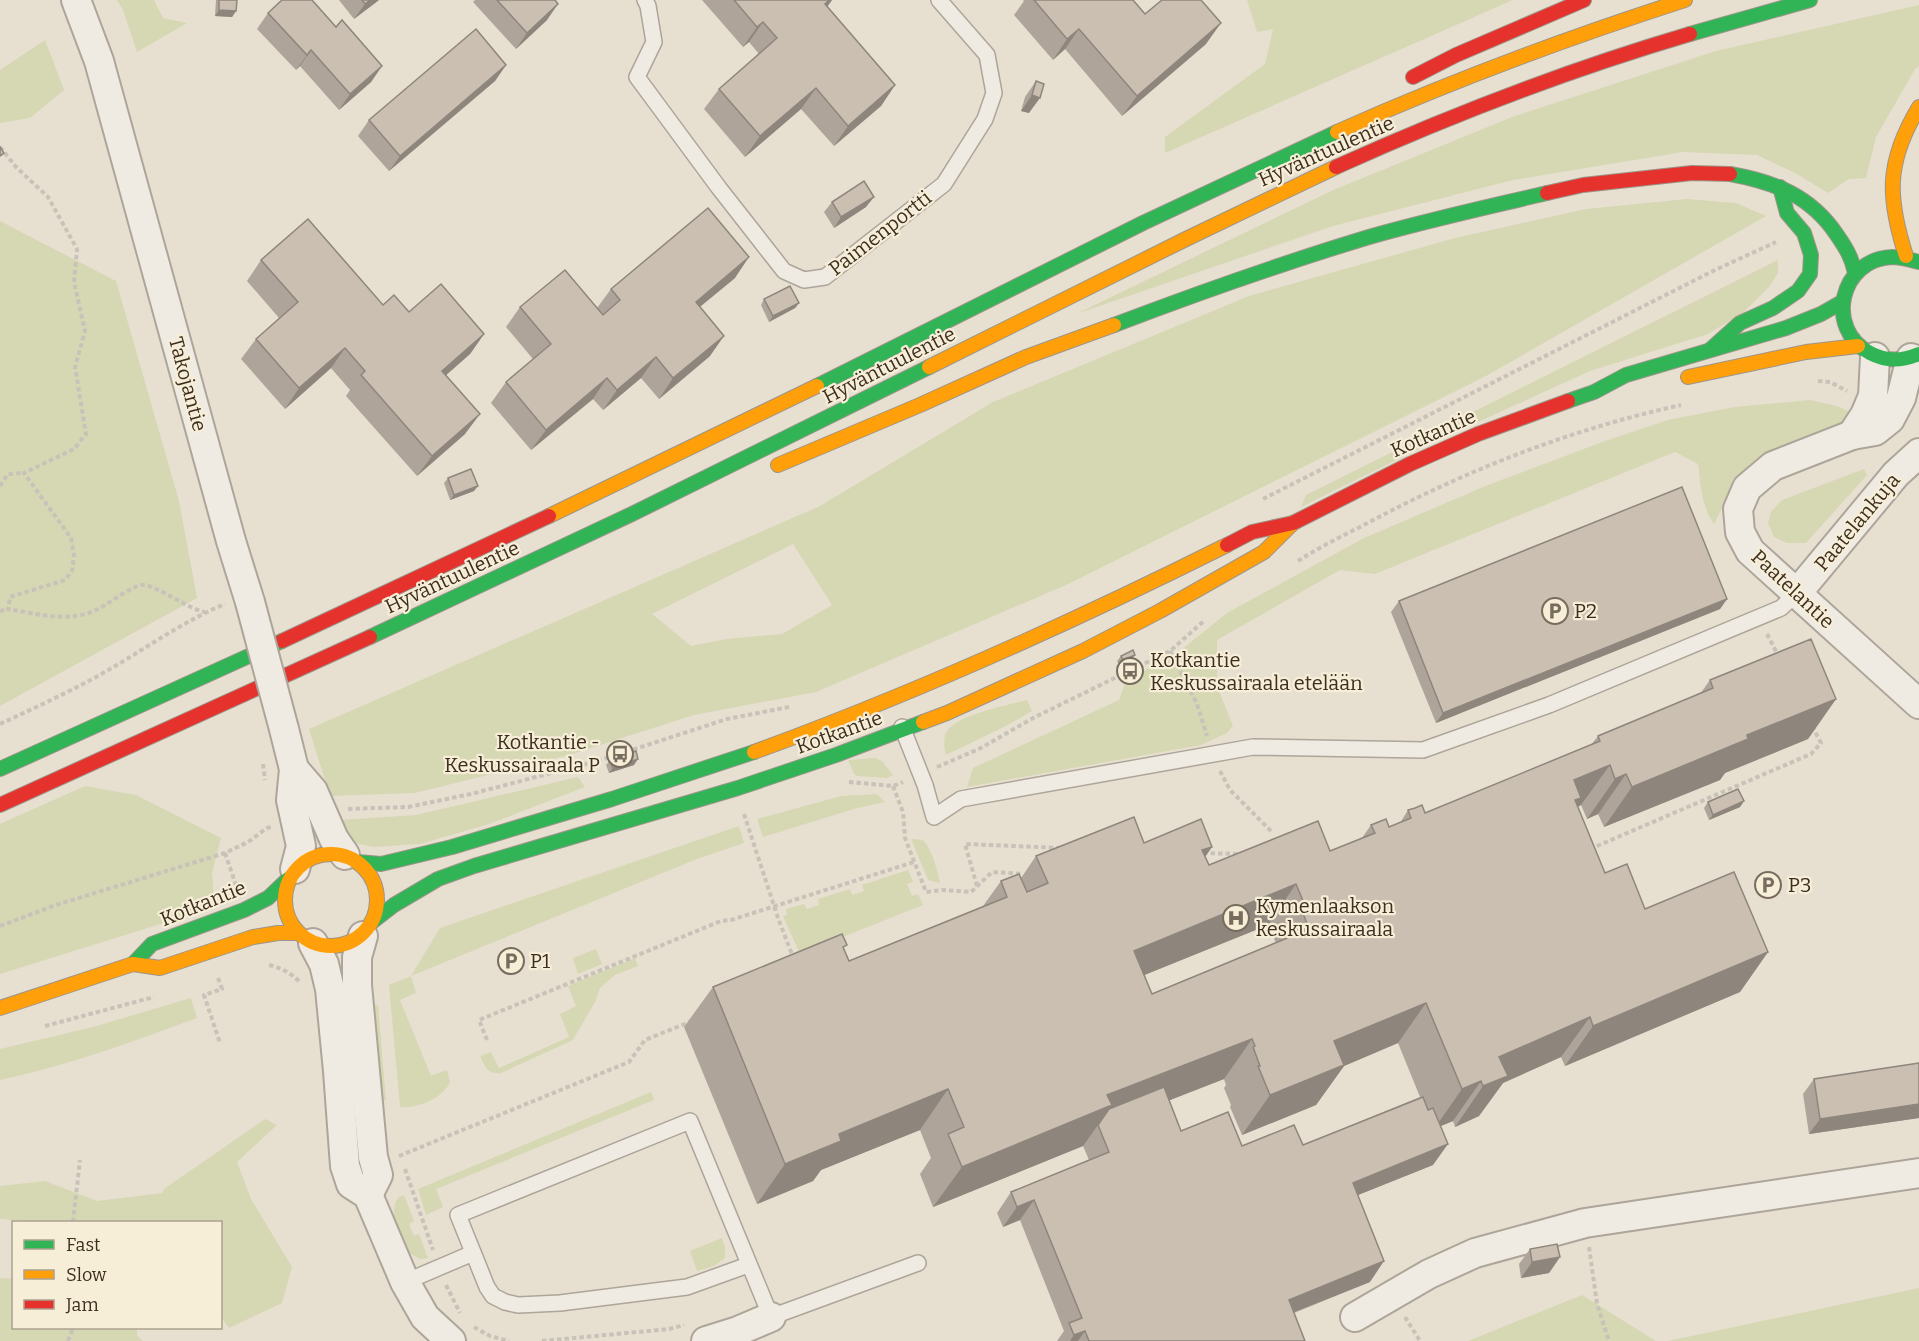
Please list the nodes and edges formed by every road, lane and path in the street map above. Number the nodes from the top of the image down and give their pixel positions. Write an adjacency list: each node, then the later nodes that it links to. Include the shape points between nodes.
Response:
1 (76, 0): 37 (street, Takojantie, via 99,61 231,541)
2 (645, 0): 3 (lane, Paimenportti, via 654,42 637,77 784,270 804,280 825,277 944,183 985,119 994,93 987,55)
3 (939, 0)
4 (1584, 0): 7 (main road)
5 (1685, 0): 11 (main road, Hyväntuulentie, via 1466,76)
6 (1810, 0): 34 (main road, Hyväntuulentie, via 1731,20 1569,73 1476,107 1310,178)
7 (1398, 84)
8 (1919, 107): 14 (main road, via 1899,149 1892,186 1898,230)
9 (1350, 112): 11 (main road)
10 (0, 147): 29 (path, via 48,197 77,249 74,282 85,332 75,367 86,434 74,449)
11 (1253, 170): 53 (main road, Hyväntuulentie, via 669,459)
12 (1780, 187): 15 (main road, via 1803,199 1828,221 1852,257); 17 (main road, via 1787,213 1804,233 1811,255 1810,274 1798,291 1740,323); 28 (main road, via 1726,173 1583,185 1370,237 1232,281 1036,354)
13 (1778, 242): 32 (path, via 1715,270)
14 (1912, 259): 15 (main road, via 1892,255 1878,258)
15 (1855, 273): 16 (main road)
16 (1842, 302): 17 (main road, Kotkantie, via 1786,328); 18 (main road, via 1848,333)
17 (1711, 349): 23 (main road, Kotkantie, via 1626,375)
18 (1866, 352): 19 (main road, via 1887,360); 20 (main road, via 1806,352); 26 (street, via 1873,396)
19 (1915, 356): 26 (street, Paatelantie, via 1890,419 1875,431)
20 (1677, 379)
21 (1810, 381): 24 (path, via 1830,382)
22 (1630, 389): 23 (main road, Kotkantie)
23 (1594, 392): 33 (main road, Kotkantie, via 1478,434)
24 (1855, 393)
25 (1683, 405): 35 (path, via 1594,426 1522,451 1390,511)
26 (1852, 435): 36 (street, Paatelantie, via 1773,466 1747,488 1738,509 1740,532 1750,551)
27 (1919, 453): 36 (street, Paatelankuja, via 1896,474)
28 (767, 469)
29 (24, 473): 30 (path, via 8,474); 38 (path, via 71,538 74,556 72,571 65,580 10,597)
30 (0, 486)
31 (712, 489): 34 (main road)
32 (1254, 504)
33 (1293, 523): 45 (main road, Kotkantie, via 1252,532 1067,622); 50 (main road, Kotkantie, via 1264,552 1150,616 1083,651)
34 (579, 539): 58 (main road, Hyväntuulentie)
35 (1298, 561)
36 (1797, 593): 42 (lane, via 1781,608); 46 (street, Paatelantie)
37 (238, 603): 40 (path); 54 (street, Takojantie, bridge, via 284,729)
38 (8, 609): 39 (path); 40 (path, via 57,617 78,615 97,610 140,585 151,586)
39 (0, 611)
40 (205, 612): 49 (path, via 96,677)
41 (1210, 616): 43 (path)
42 (1759, 618): 44 (path); 51 (lane, via 1549,705 1423,750 1252,747)
43 (1170, 651): 51 (path, via 1197,704); 52 (path)
44 (1780, 659)
45 (891, 699): 50 (lane); 68 (main road, Kotkantie, via 724,763 612,800 381,864)
46 (1919, 705)
47 (794, 706): 59 (path, via 727,719 601,760 471,794 408,807)
48 (1810, 722): 66 (path, via 1821,743 1811,754)
49 (0, 724)
50 (903, 729): 51 (lane, via 926,785 934,817 961,799); 76 (main road, Kotkantie, via 738,788 438,879 394,905)
51 (1213, 754): 62 (path, via 1230,790)
52 (947, 763)
53 (0, 769)
54 (294, 769): 68 (street, Takojantie, via 313,791 334,838); 70 (street, Takojantie, via 291,800 301,846)
55 (844, 781): 57 (path)
56 (900, 783): 57 (path)
57 (893, 786): 69 (path)
58 (0, 805)
59 (341, 809)
60 (733, 816): 74 (path, via 744,813)
61 (277, 825): 64 (path)
62 (1272, 832)
63 (1071, 848): 72 (path, via 966,844)
64 (225, 853): 73 (path); 75 (path)
65 (1200, 853): 67 (path)
66 (1580, 853)
67 (1247, 854)
68 (351, 859): 70 (main road, via 330,854 314,857); 76 (main road, via 370,880 376,898)
69 (914, 862): 72 (path, via 926,892 971,892); 74 (path)
70 (292, 874): 77 (main road, via 285,903 288,916); 79 (main road, Kotkantie, via 268,898 152,944)
71 (1023, 874): 72 (path, via 993,872)
72 (977, 886)
73 (238, 891)
74 (774, 905): 78 (path); 83 (path, via 721,921 479,1020)
75 (0, 926)
76 (368, 929): 77 (main road, via 346,944 331,947); 89 (street, via 357,957 357,985 378,1175)
77 (305, 938): 79 (main road, Kotkantie, via 278,933 160,968); 89 (street, via 324,964 330,989 345,1166 351,1184)
78 (794, 959)
79 (133, 964): 81 (main road, Kotkantie)
80 (218, 977): 84 (path, via 222,989 204,994)
81 (0, 1008)
82 (693, 1020): 85 (path, via 645,1040 629,1062)
83 (487, 1040)
84 (220, 1043)
85 (392, 1158)
86 (80, 1160): 90 (path)
87 (405, 1169): 93 (path)
88 (1919, 1173): 91 (street)
89 (368, 1195): 97 (street)
90 (73, 1221)
91 (1585, 1223): 99 (street, via 1475,1253 1429,1274); 104 (path, via 1597,1304)
92 (473, 1253): 95 (lane, via 493,1296 518,1305 687,1287); 95 (lane, via 458,1215 690,1121); 97 (lane)
93 (435, 1254)
94 (918, 1263): 98 (lane)
95 (748, 1265): 98 (lane)
96 (445, 1281): 100 (path)
97 (405, 1282): 100 (street, via 426,1317)
98 (771, 1317): 101 (street, via 738,1331)
99 (1355, 1317)
100 (462, 1327): 102 (path)
101 (697, 1333): 103 (path, via 669,1329)
102 (509, 1341)
103 (542, 1341)
104 (1609, 1341)

